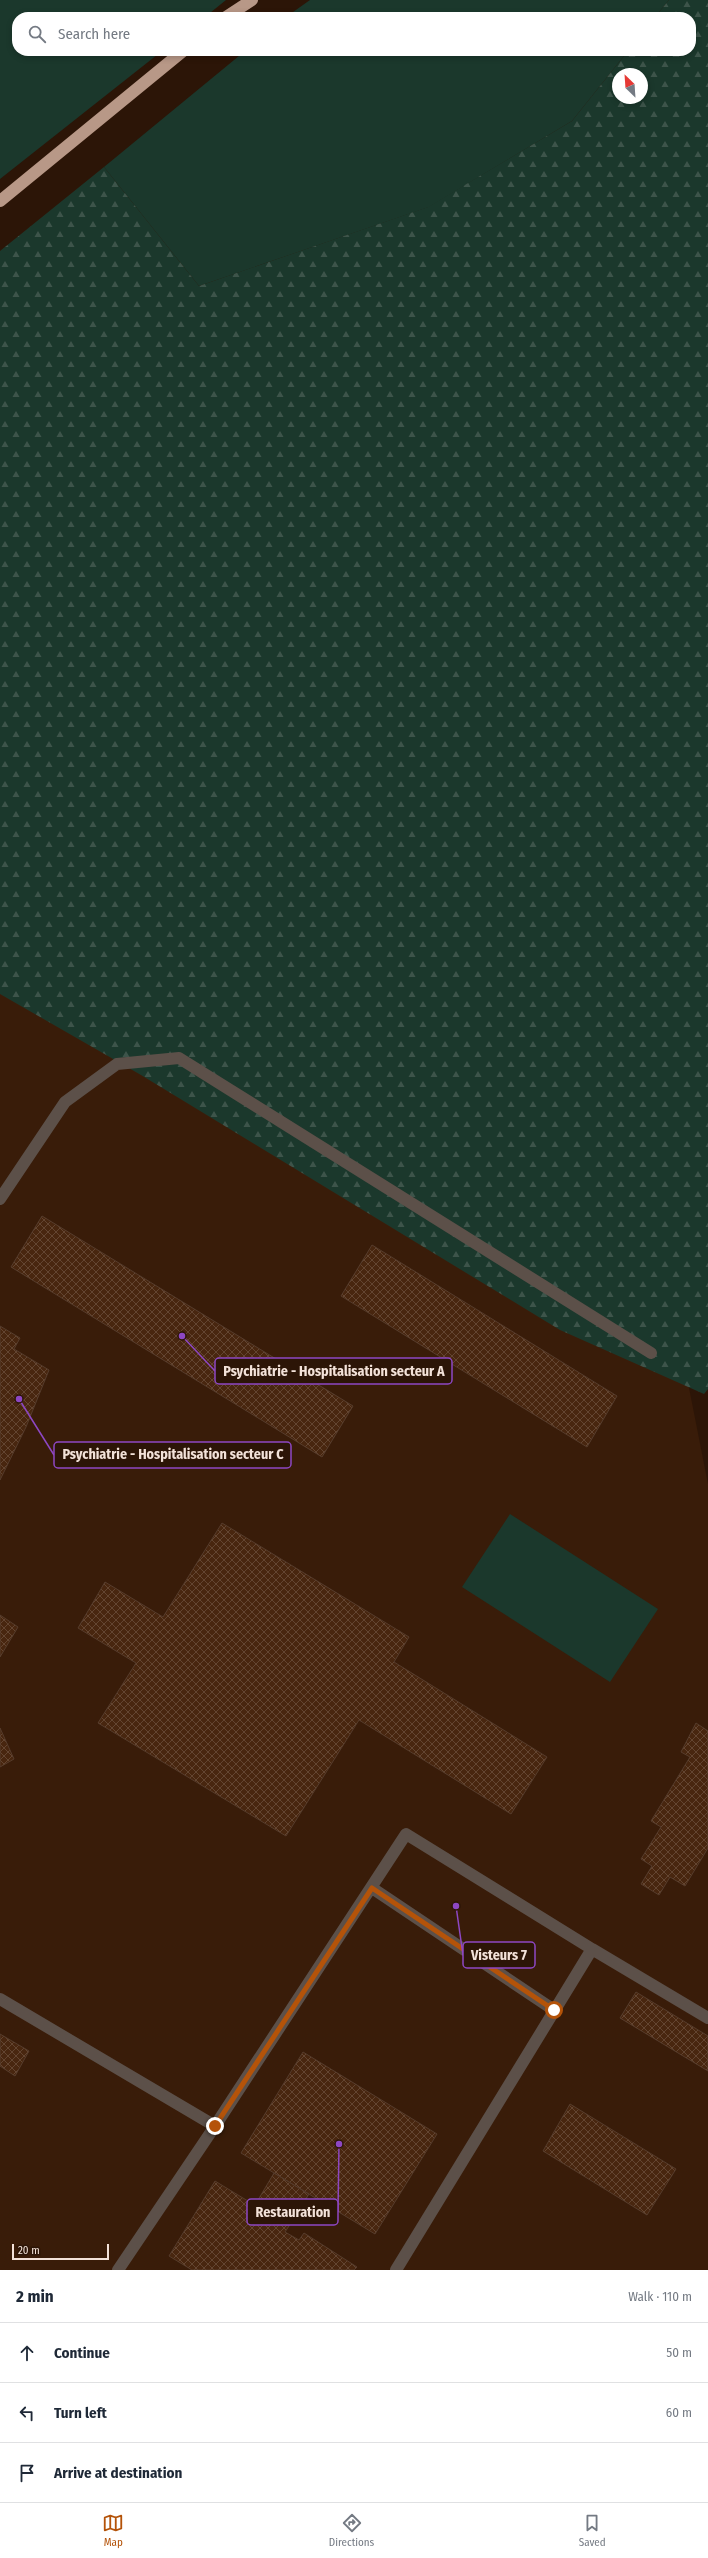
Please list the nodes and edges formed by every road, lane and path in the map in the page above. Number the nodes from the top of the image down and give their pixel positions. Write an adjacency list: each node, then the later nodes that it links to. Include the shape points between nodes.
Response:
1 (252, 0): 2 (highway)
2 (234, 12)
3 (177, 56): 4 (highway)
4 (0, 201)
5 (0, 1199): 6 (lane, via 65,1102 117,1064 179,1058)
6 (651, 1353)
7 (372, 1888): 8 (lane, via 406,1834); 10 (lane); 12 (lane)
8 (592, 1949): 10 (lane); 11 (lane)
9 (0, 1999): 12 (lane)
10 (554, 2010): 14 (lane)
11 (708, 2018)
12 (215, 2126): 13 (lane)
13 (118, 2270)
14 (396, 2270)

